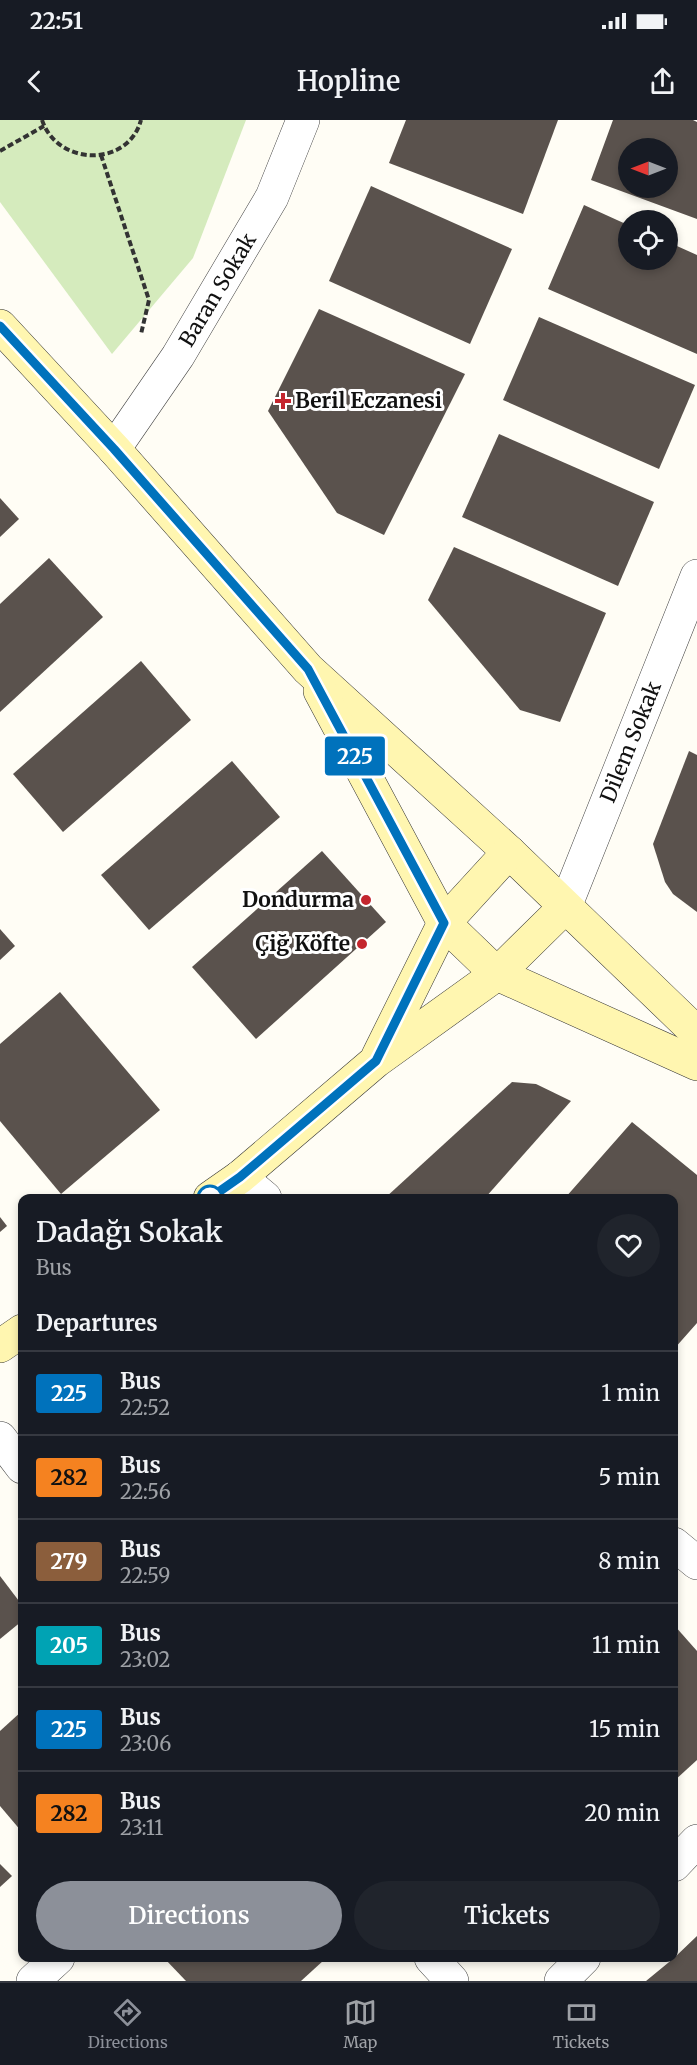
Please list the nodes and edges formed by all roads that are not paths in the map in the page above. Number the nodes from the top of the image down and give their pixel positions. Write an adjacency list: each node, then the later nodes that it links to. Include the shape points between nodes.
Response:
1 (303, 120): 3 (street, Baran Sokak, via 272,197 178,356)
2 (0, 326): 3 (main road)
3 (114, 449): 5 (main road)
4 (697, 576): 7 (street, Dilem Sokak)
5 (308, 669): 6 (main road); 8 (main road)
6 (509, 852): 7 (main road); 8 (main road)
7 (565, 907): 9 (main road); 10 (main road)
8 (444, 923): 9 (main road); 11 (main road)
9 (497, 974): 11 (main road); 12 (main road)
10 (697, 1033)
11 (376, 1061): 13 (main road)
12 (697, 1064)
13 (240, 1177): 14 (main road); 15 (street)
14 (216, 1194)
15 (260, 1194)
16 (18, 1334): 17 (main road)
17 (0, 1346)
18 (0, 1438): 19 (street)
19 (18, 1462)
20 (678, 1547): 21 (street)
21 (697, 1563)
22 (697, 1841): 23 (street)
23 (678, 1861)
24 (54, 1962): 27 (street)
25 (435, 1962): 28 (street)
26 (580, 1962): 29 (street)
27 (33, 1981)
28 (452, 1981)
29 (561, 1981)

